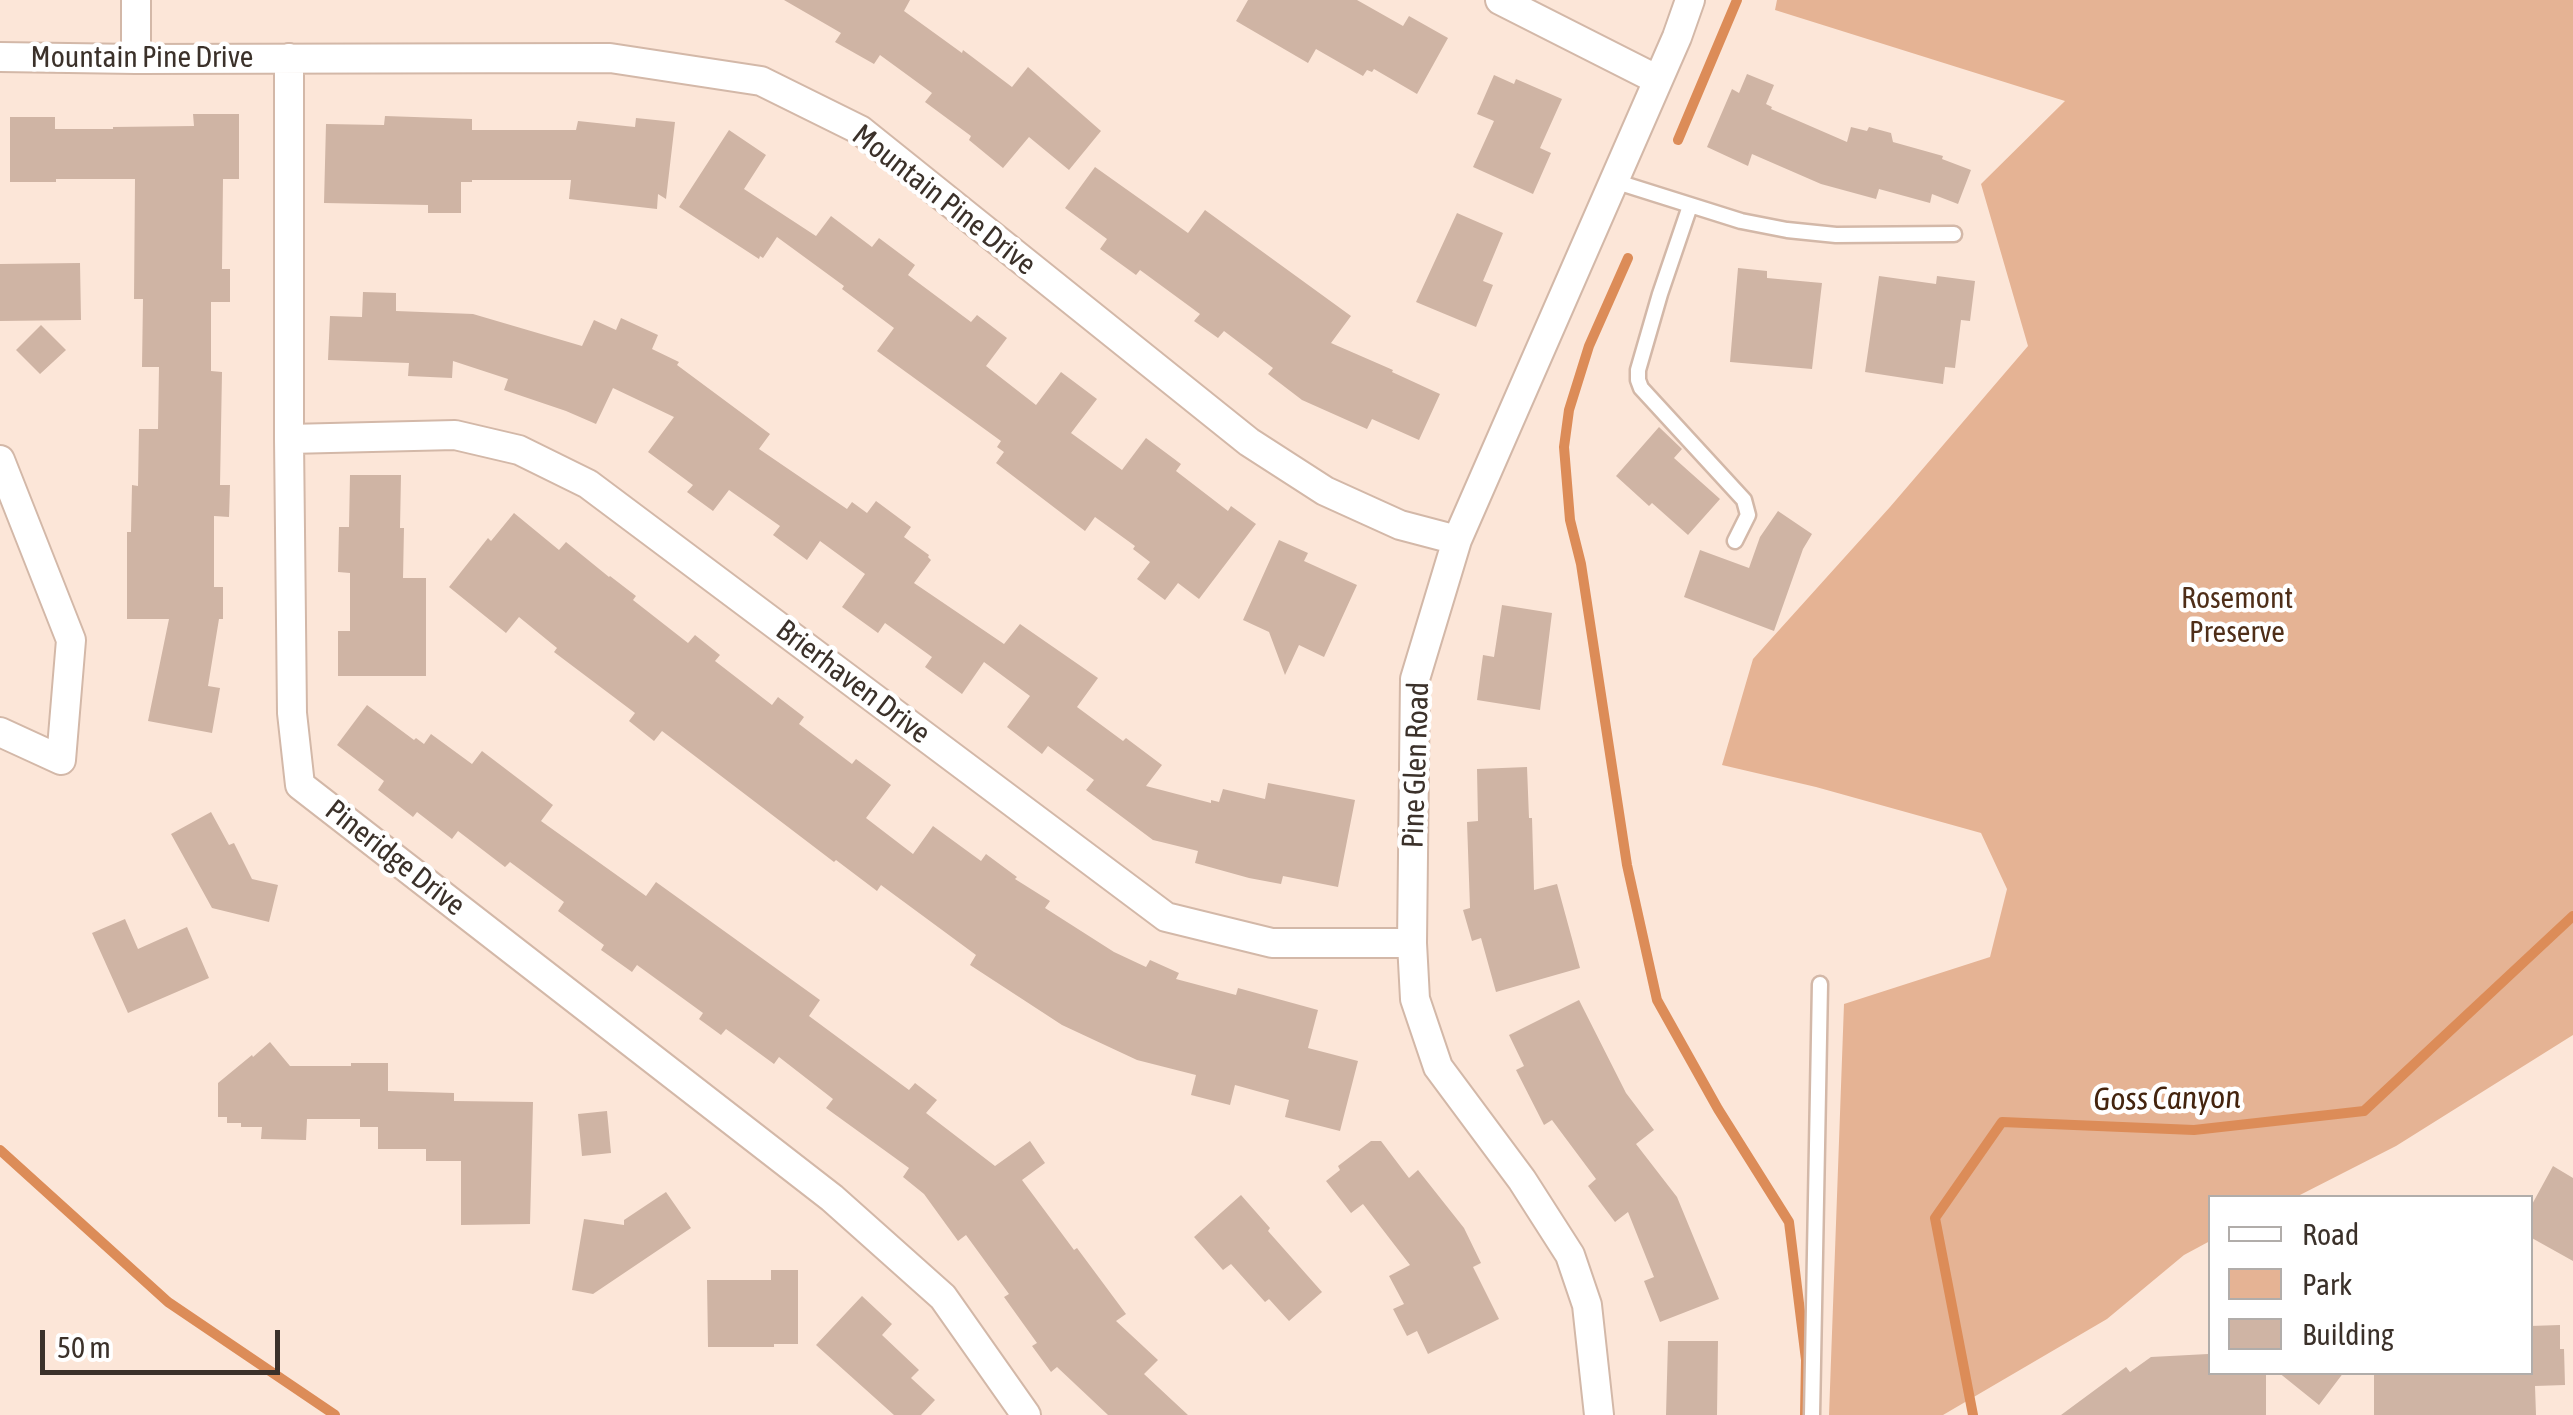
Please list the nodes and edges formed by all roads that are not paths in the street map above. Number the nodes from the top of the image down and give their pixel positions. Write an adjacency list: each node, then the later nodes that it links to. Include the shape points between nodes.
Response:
1 (136, 0): 6 (street)
2 (1500, 0): 7 (street)
3 (1690, 0): 7 (street, Pine Glen Road)
4 (0, 56): 6 (street, Mountain Pine Drive)
5 (288, 58): 6 (street, Mountain Pine Drive); 11 (street, Pineridge Drive); 13 (street, Mountain Pine Drive, via 610,58 761,81 860,130 1249,442 1325,491 1400,525)
6 (136, 60)
7 (1658, 80): 8 (street, Pine Glen Road)
8 (1614, 181): 9 (lane); 13 (street, Pine Glen Road)
9 (1690, 206): 10 (lane, via 1787,230); 14 (lane, via 1638,380 1744,500 1748,515)
10 (1954, 234)
11 (288, 439): 16 (street, Brierhaven Drive, via 455,435 519,450 588,484 1166,916 1272,942); 18 (street, Pineridge Drive, via 292,714 300,784 832,1198 943,1297)
12 (0, 460): 15 (street, via 71,640 61,760)
13 (1457, 540): 16 (street, Pine Glen Road, via 1416,680)
14 (1735, 540)
15 (0, 732)
16 (1412, 942): 19 (street, Pine Glen Road, via 1416,999 1438,1067 1570,1255 1587,1305)
17 (1820, 984): 20 (lane)
18 (1026, 1415)
19 (1599, 1415)
20 (1812, 1415)

